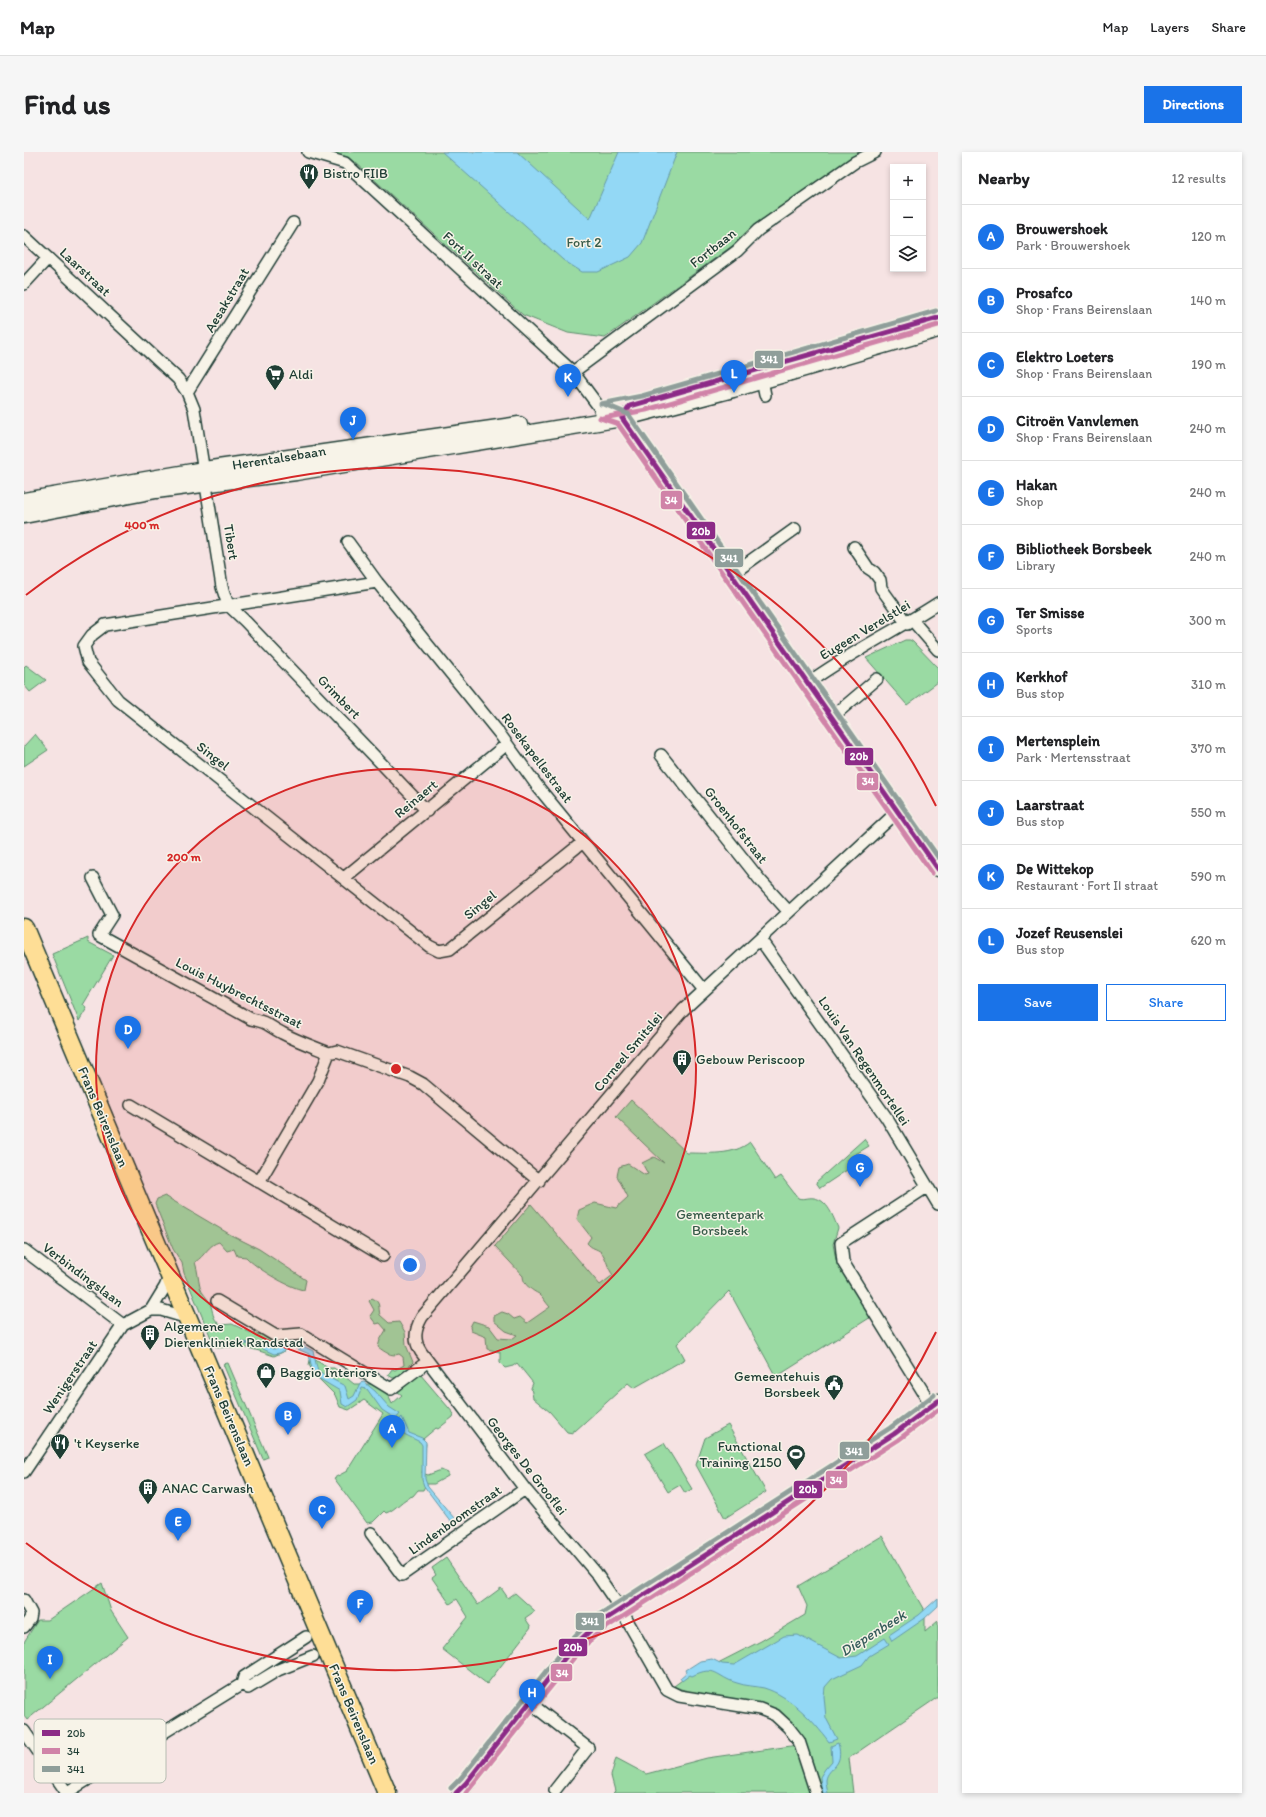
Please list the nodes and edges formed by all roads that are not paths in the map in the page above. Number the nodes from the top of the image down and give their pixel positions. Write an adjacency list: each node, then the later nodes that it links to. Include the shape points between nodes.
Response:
1 (308, 152): 9 (street, Fort II straat, via 345,163)
2 (875, 152): 9 (street, Fortbaan, via 855,162 758,230 737,251)
3 (293, 223): 10 (street, Aesakstraat)
4 (24, 236): 5 (street, Laarstraat)
5 (48, 258): 6 (street); 10 (street, Laarstraat, via 174,375)
6 (24, 284)
7 (938, 318): 12 (main road, Herentalsebaan)
8 (938, 329): 12 (main road, Herentalsebaan, via 764,388)
9 (573, 372): 11 (street, Fort II straat)
10 (187, 392): 14 (street, Laarstraat, via 194,409)
11 (602, 411): 12 (main road, Herentalsebaan); 13 (main road, Herentalsebaan)
12 (626, 412): 13 (main road, Herentalsebaan); 20 (street)
13 (382, 451): 14 (main road, Herentalsebaan)
14 (205, 476): 15 (main road, Herentalsebaan); 16 (main road, Herentalsebaan, via 149,492); 23 (street, Tibert, via 222,587)
15 (24, 501)
16 (24, 515)
17 (795, 529): 20 (street)
18 (348, 542): 21 (street, Rosekapellestraat)
19 (854, 546): 24 (street, via 868,568 880,580 881,588)
20 (732, 574): 27 (street)
21 (377, 582): 23 (street, Singel); 29 (street, Rosekapellestraat)
22 (938, 603): 24 (street, Eugeen Verelstlei)
23 (228, 605): 31 (street, Grimbert); 36 (street, Singel, via 105,625 92,634 84,646 88,662 118,700)
24 (909, 622): 25 (street); 27 (street, Eugeen Verelstlei, via 830,667)
25 (938, 650)
26 (877, 679): 28 (street)
27 (808, 683): 28 (street)
28 (831, 718): 32 (street)
29 (507, 744): 31 (street, Reinaert); 33 (street, Rosekapellestraat)
30 (661, 755): 37 (street, Groenhofstraat, via 760,880)
31 (426, 811): 36 (street, Reinaert)
32 (897, 812): 34 (street); 37 (street, Corneel Smitslei)
33 (583, 842): 36 (street, Singel, via 450,949 439,951 429,946); 40 (street, Rosekapellestraat)
34 (938, 869)
35 (93, 878): 41 (street, Louis Huybrechtsstraat, via 112,915 99,935 251,1019 267,1023 281,1033)
36 (344, 878)
37 (789, 912): 39 (street, Corneel Smitslei)
38 (24, 928): 49 (main road, Frans Beirenslaan)
39 (760, 939): 40 (street, Corneel Smitslei); 45 (street, Louis Van Regenmortellei, via 886,1117)
40 (704, 990): 43 (street, Corneel Smitslei, via 683,1010)
41 (329, 1053): 43 (street, Louis Huybrechtsstraat, via 337,1051 410,1077 434,1091); 44 (street, via 318,1081)
42 (131, 1105): 44 (street)
43 (539, 1181): 54 (street, Corneel Smitslei, via 422,1317 415,1332)
44 (260, 1182): 48 (street)
45 (927, 1187): 46 (street, Louis Van Regenmortellei); 56 (street, via 841,1243 843,1262)
46 (938, 1204)
47 (24, 1250): 53 (street, Verbindingslaan)
48 (383, 1256)
49 (170, 1275): 51 (street); 52 (main road, Frans Beirenslaan)
50 (217, 1301): 55 (street, via 276,1336 301,1334 391,1389)
51 (151, 1310): 52 (street, via 161,1310); 53 (street, Wenigerstraat)
52 (188, 1318): 75 (main road, Frans Beirenslaan)
53 (123, 1325): 57 (street, Wenigerstraat)
54 (415, 1340): 55 (street, Georges De Grooflei)
55 (428, 1362): 58 (street, Georges De Grooflei)
56 (935, 1403): 61 (street, via 888,1438)
57 (24, 1472)
58 (525, 1489): 59 (street, Lindenboomstraat, via 402,1575); 61 (street, Georges De Grooflei, via 596,1573)
59 (371, 1533)
60 (24, 1600): 62 (street, via 31,1613)
61 (620, 1608): 66 (street, via 584,1635); 77 (street, Georges De Grooflei, via 664,1685 673,1694 760,1709 784,1722 801,1744)
62 (24, 1627)
63 (306, 1637): 65 (street, via 244,1677)
64 (313, 1656): 65 (street, via 278,1670 248,1688)
65 (242, 1684): 68 (street)
66 (530, 1703): 72 (street); 73 (street, via 588,1748)
67 (24, 1731): 69 (street)
68 (166, 1731)
69 (34, 1745)
70 (60, 1783): 74 (street)
71 (83, 1783): 74 (street)
72 (463, 1788): 76 (street)
73 (555, 1790)
74 (67, 1793)
75 (386, 1793)
76 (456, 1793)
77 (816, 1793)

